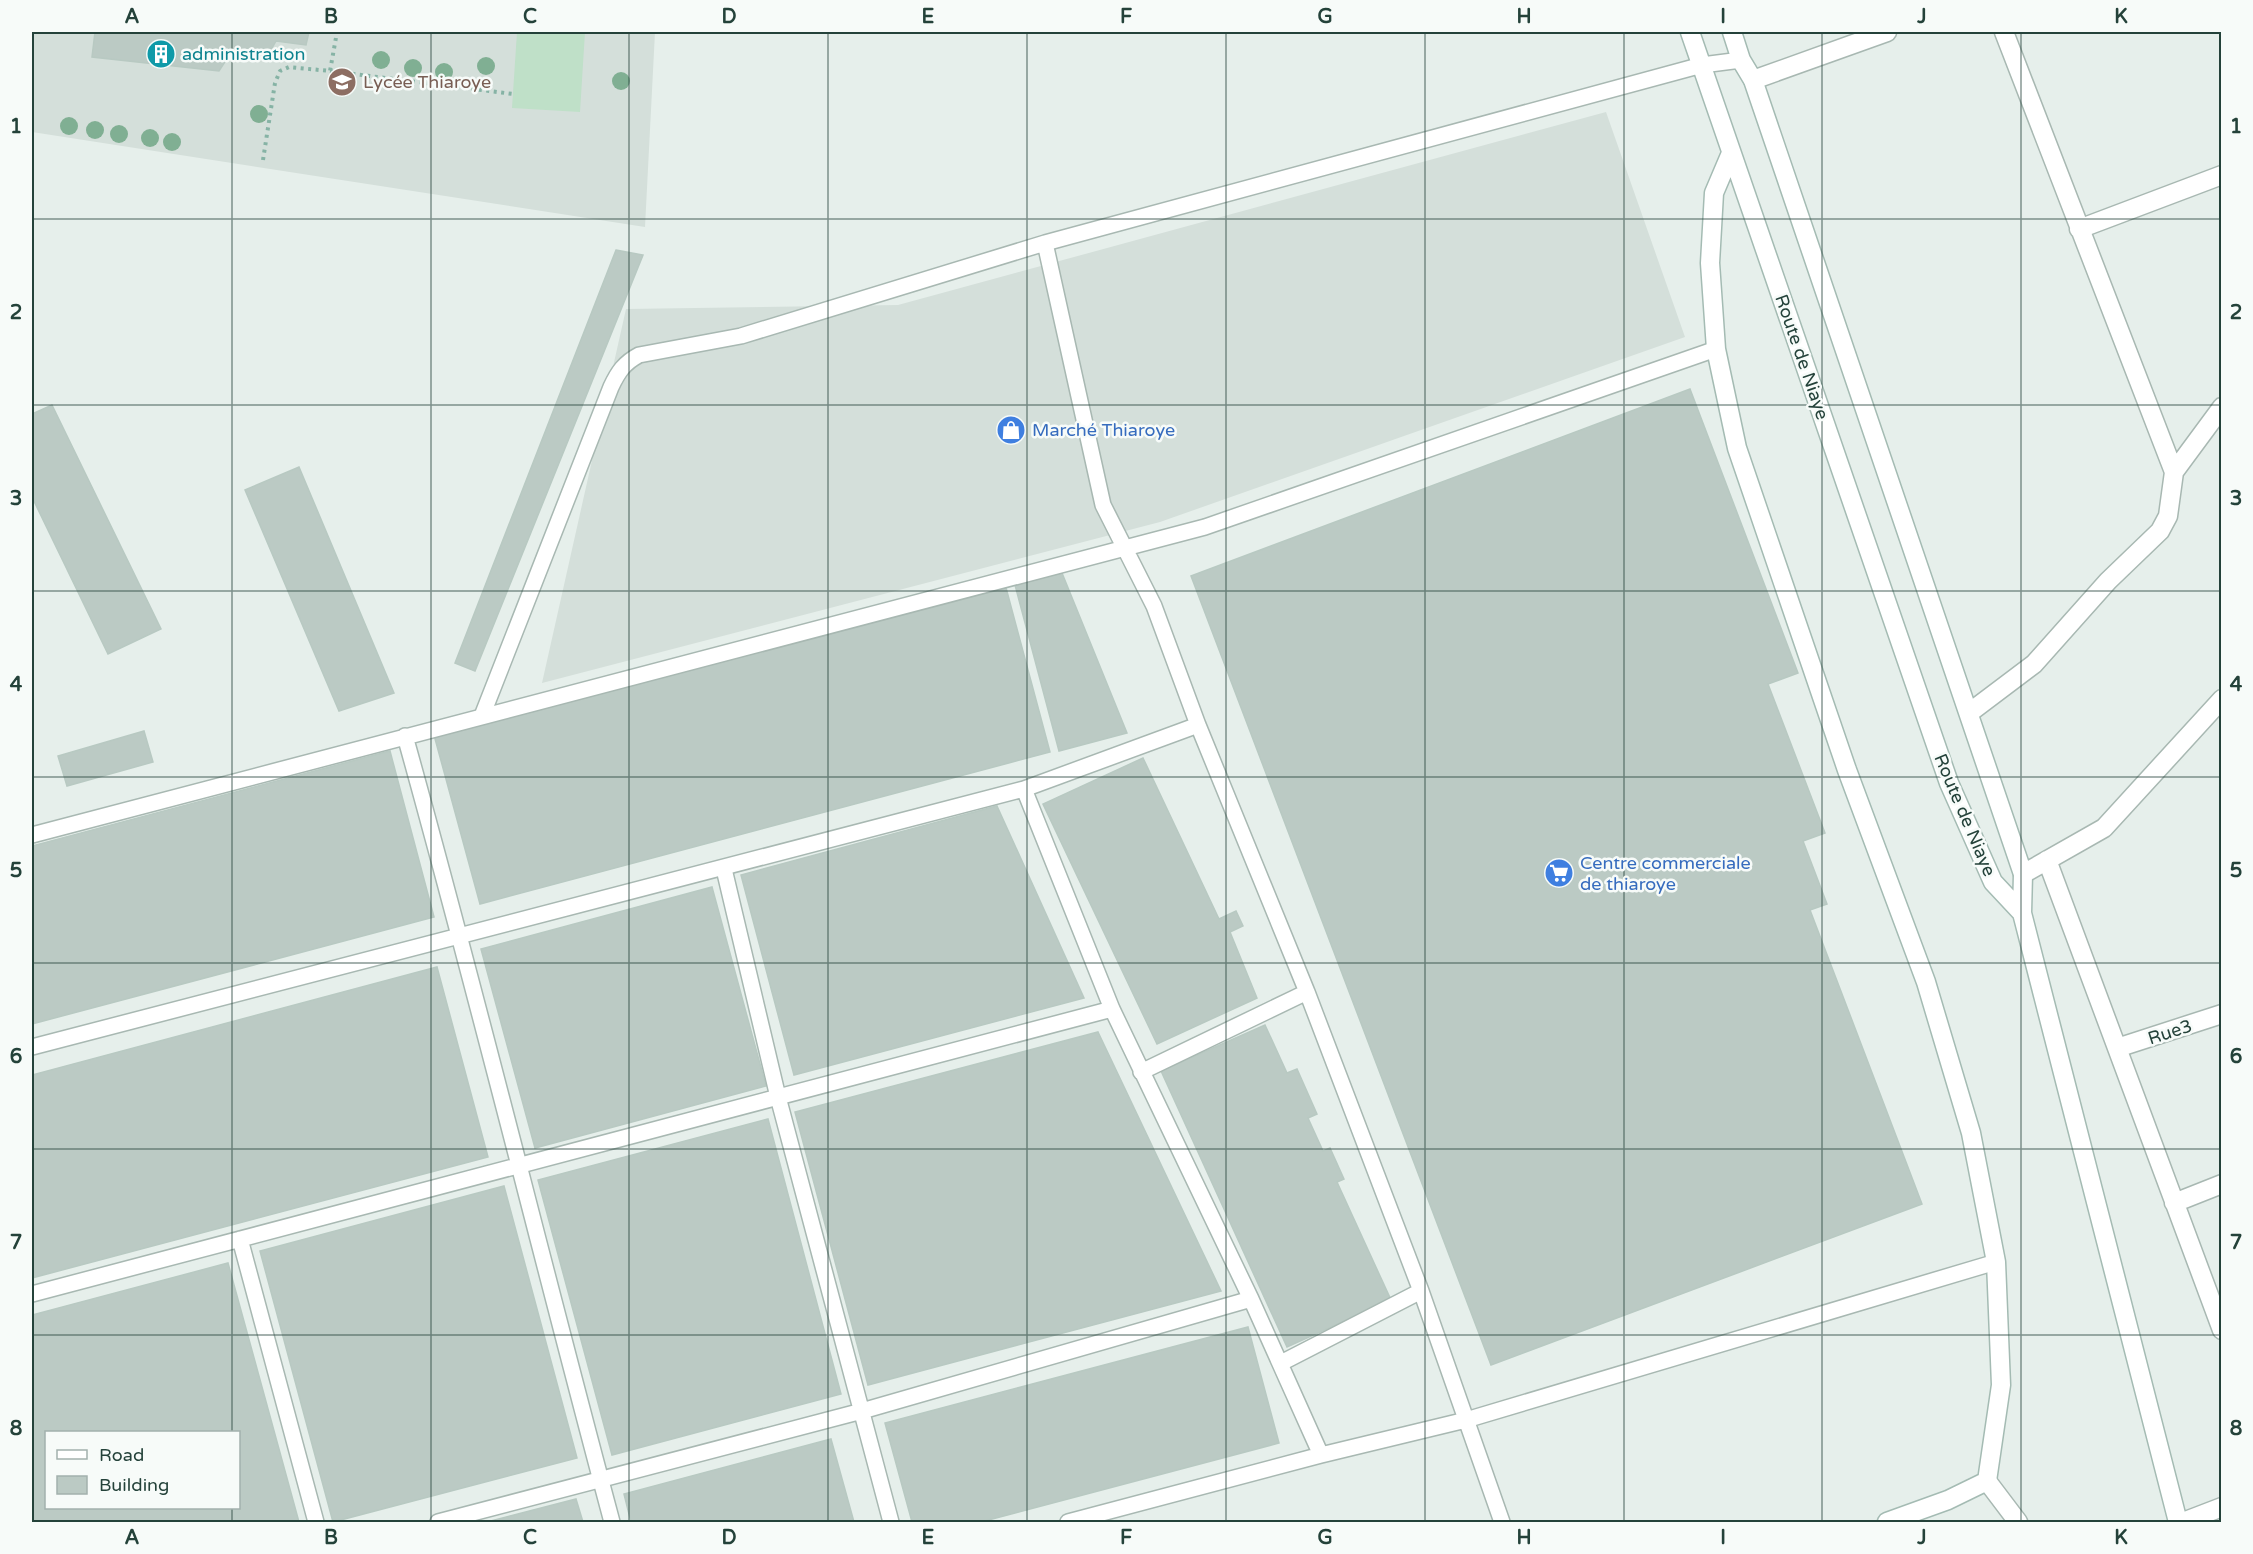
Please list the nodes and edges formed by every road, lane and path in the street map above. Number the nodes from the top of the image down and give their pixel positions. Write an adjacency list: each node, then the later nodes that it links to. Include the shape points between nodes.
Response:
1 (337, 32): 8 (path)
2 (1690, 32): 7 (street, Route de Niaye)
3 (1732, 32): 6 (street, Route de Niaye)
4 (1887, 32): 9 (street)
5 (2004, 32): 14 (street)
6 (1742, 60): 7 (lane); 9 (street, Route de Niaye)
7 (1702, 65): 11 (street, Route de Niaye); 15 (lane)
8 (330, 71): 10 (path); 12 (path, via 289,67 280,71)
9 (1753, 80): 21 (street, Route de Niaye)
10 (513, 94)
11 (1731, 153): 16 (street, via 1714,192 1710,264); 30 (street, Route de Niaye, via 1949,783 1993,882)
12 (263, 160)
13 (2222, 175): 14 (street)
14 (2079, 229): 18 (street)
15 (1045, 243): 19 (lane, via 1097,485); 22 (lane, via 780,325 639,355 627,361 611,387)
16 (1716, 349): 19 (lane, via 1215,524); 43 (street, via 1737,448 1847,770 1926,982 1971,1133)
17 (2222, 407): 18 (street)
18 (2174, 472): 21 (street, via 2168,516 2160,531 2108,581 2034,664)
19 (1125, 547): 22 (lane); 23 (lane, via 1159,617)
20 (2222, 699): 27 (street, via 2104,828)
21 (1969, 713): 29 (street, Route de Niaye)
22 (482, 716): 24 (lane)
23 (1198, 725): 25 (lane); 32 (lane)
24 (405, 736): 26 (lane); 31 (lane)
25 (1024, 789): 28 (lane); 33 (lane)
26 (32, 835)
27 (2047, 860): 29 (street); 36 (street)
28 (724, 869): 31 (lane); 38 (lane)
29 (2023, 874): 30 (street, Route de Niaye)
30 (2022, 913): 63 (street)
31 (461, 938): 35 (lane); 39 (lane)
32 (1307, 992): 37 (lane); 44 (lane)
33 (1112, 1009): 37 (lane); 38 (lane)
34 (2222, 1014): 36 (street, Rue3)
35 (32, 1047)
36 (2117, 1048): 41 (street)
37 (1141, 1071): 46 (lane)
38 (778, 1097): 39 (lane); 49 (lane)
39 (517, 1166): 42 (lane); 52 (lane)
40 (2222, 1184): 41 (street)
41 (2174, 1203): 47 (street)
42 (240, 1239): 45 (lane); 55 (lane)
43 (1996, 1262): 50 (lane); 53 (street, via 2001,1385)
44 (1421, 1291): 48 (lane); 50 (lane)
45 (32, 1294)
46 (1251, 1299): 48 (lane); 49 (lane)
47 (2222, 1330)
48 (1281, 1363): 51 (lane)
49 (862, 1411): 52 (lane); 58 (lane)
50 (1466, 1420): 51 (lane); 60 (lane)
51 (1321, 1455): 59 (lane)
52 (601, 1480): 56 (lane); 57 (lane)
53 (1987, 1481): 61 (street); 62 (street)
54 (2222, 1507): 64 (street)
55 (316, 1522)
56 (438, 1522)
57 (612, 1522)
58 (891, 1522)
59 (1068, 1522)
60 (1502, 1522)
61 (1887, 1522)
62 (2018, 1522)
63 (2178, 1522)
64 (2183, 1522)

